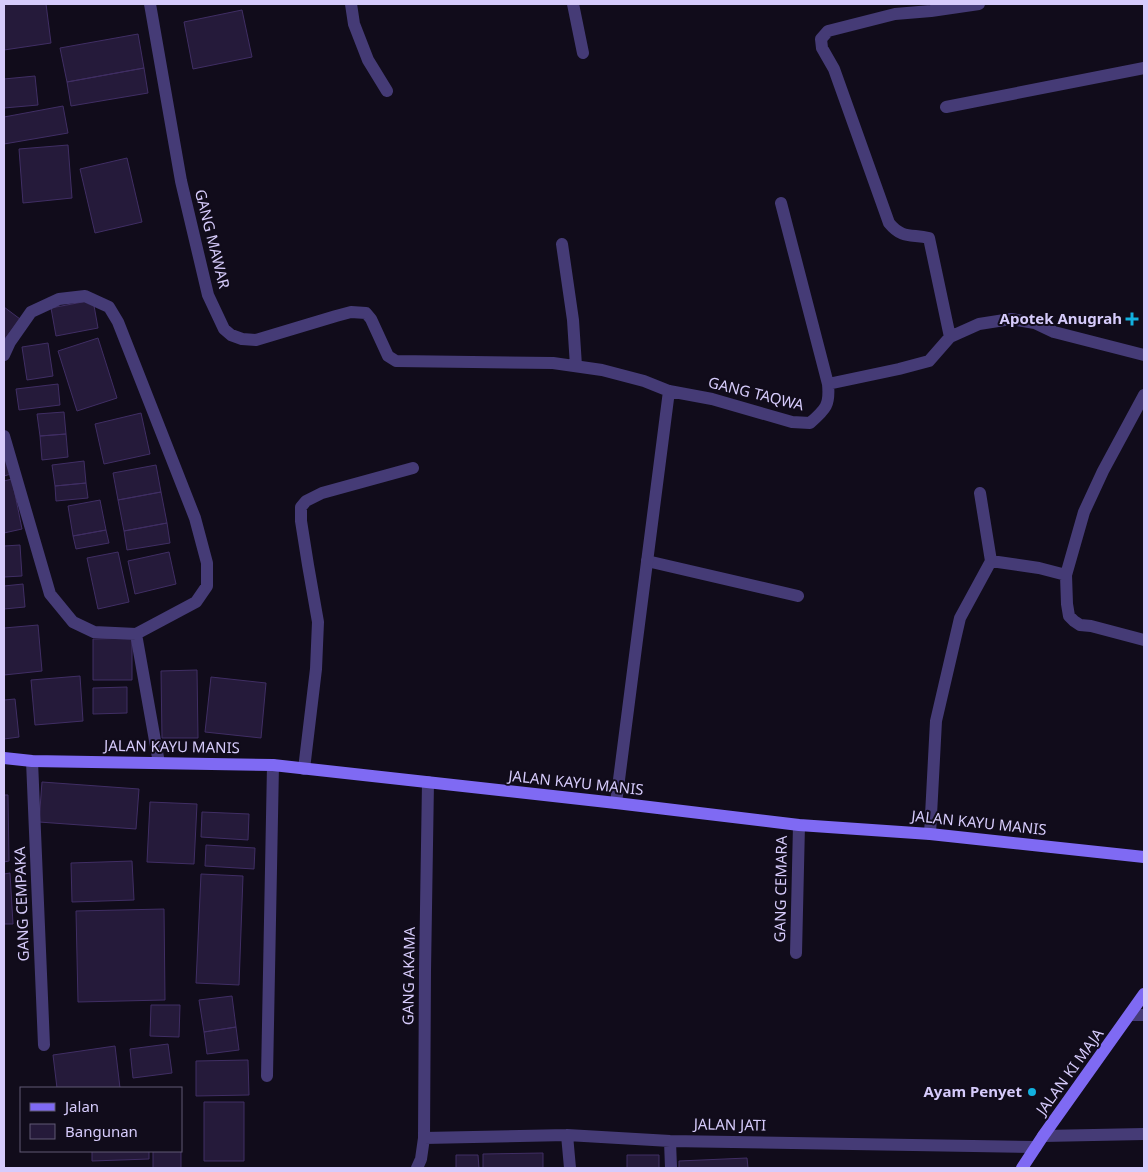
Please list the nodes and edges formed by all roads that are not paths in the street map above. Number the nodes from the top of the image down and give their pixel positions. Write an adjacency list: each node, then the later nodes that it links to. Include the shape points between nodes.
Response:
1 (150, 4): 14 (street, GANG MAWAR, via 181,181 208,295 224,329 231,335 256,340 351,312 366,313 388,356 396,361)
2 (351, 4): 7 (street, via 354,24 368,60)
3 (573, 4): 5 (street)
4 (979, 4): 11 (street, via 895,14 828,31 821,39 890,224 896,232 929,238)
5 (583, 53)
6 (1144, 68): 8 (street)
7 (387, 91)
8 (946, 107)
9 (781, 203): 15 (street)
10 (562, 244): 14 (street)
11 (950, 337): 13 (street, via 979,324 1010,319 1035,323 1054,332); 15 (street, via 929,360)
12 (4, 355): 25 (street, via 30,312 59,299 85,296 109,308 118,322 196,518 207,563 208,586 196,602)
13 (1144, 355)
14 (576, 366): 16 (street, GANG MAWAR, via 644,381)
15 (828, 384): 16 (street, GANG TAQWA, via 829,395 824,411 810,423 792,422 712,399)
16 (669, 391): 22 (street)
17 (1144, 395): 23 (street, via 1084,512)
18 (4, 436): 25 (street, via 50,594 73,622 94,632)
19 (413, 468): 31 (street, via 322,493 301,507 318,622 316,670)
20 (980, 493): 21 (street)
21 (991, 560): 23 (street); 35 (street, via 960,618 936,721)
22 (647, 561): 24 (street); 33 (street)
23 (1066, 575): 26 (street, via 1069,616 1074,621)
24 (798, 596)
25 (136, 634): 29 (street)
26 (1144, 640)
27 (4, 758): 28 (street, JALAN KAYU MANIS)
28 (32, 761): 29 (street, JALAN KAYU MANIS); 41 (street, GANG CEMPAKA)
29 (159, 764): 30 (street, JALAN KAYU MANIS)
30 (273, 765): 31 (street, JALAN KAYU MANIS); 42 (street)
31 (304, 768): 32 (street, JALAN KAYU MANIS)
32 (428, 782): 33 (street, JALAN KAYU MANIS); 46 (street, GANG AKAMA)
33 (616, 803): 34 (street, JALAN KAYU MANIS)
34 (798, 825): 35 (street, JALAN KAYU MANIS); 37 (street, GANG CEMARA)
35 (930, 834): 36 (street, JALAN KAYU MANIS)
36 (1144, 856)
37 (796, 953)
38 (1144, 994): 39 (street, JALAN KI MAJA)
39 (1131, 1015): 40 (street); 45 (street, JALAN KI MAJA)
40 (1144, 1015)
41 (44, 1045)
42 (267, 1076)
43 (1144, 1134): 45 (street)
44 (567, 1135): 46 (street, JALAN JATI); 47 (street, JALAN JATI); 50 (street)
45 (1043, 1136): 48 (street, JALAN KI MAJA)
46 (424, 1138): 49 (street, GANG AKAMA)
47 (670, 1140): 48 (street, JALAN JATI); 51 (street)
48 (1036, 1147): 52 (street, JALAN KI MAJA)
49 (418, 1168)
50 (570, 1168)
51 (671, 1168)
52 (1022, 1168)

